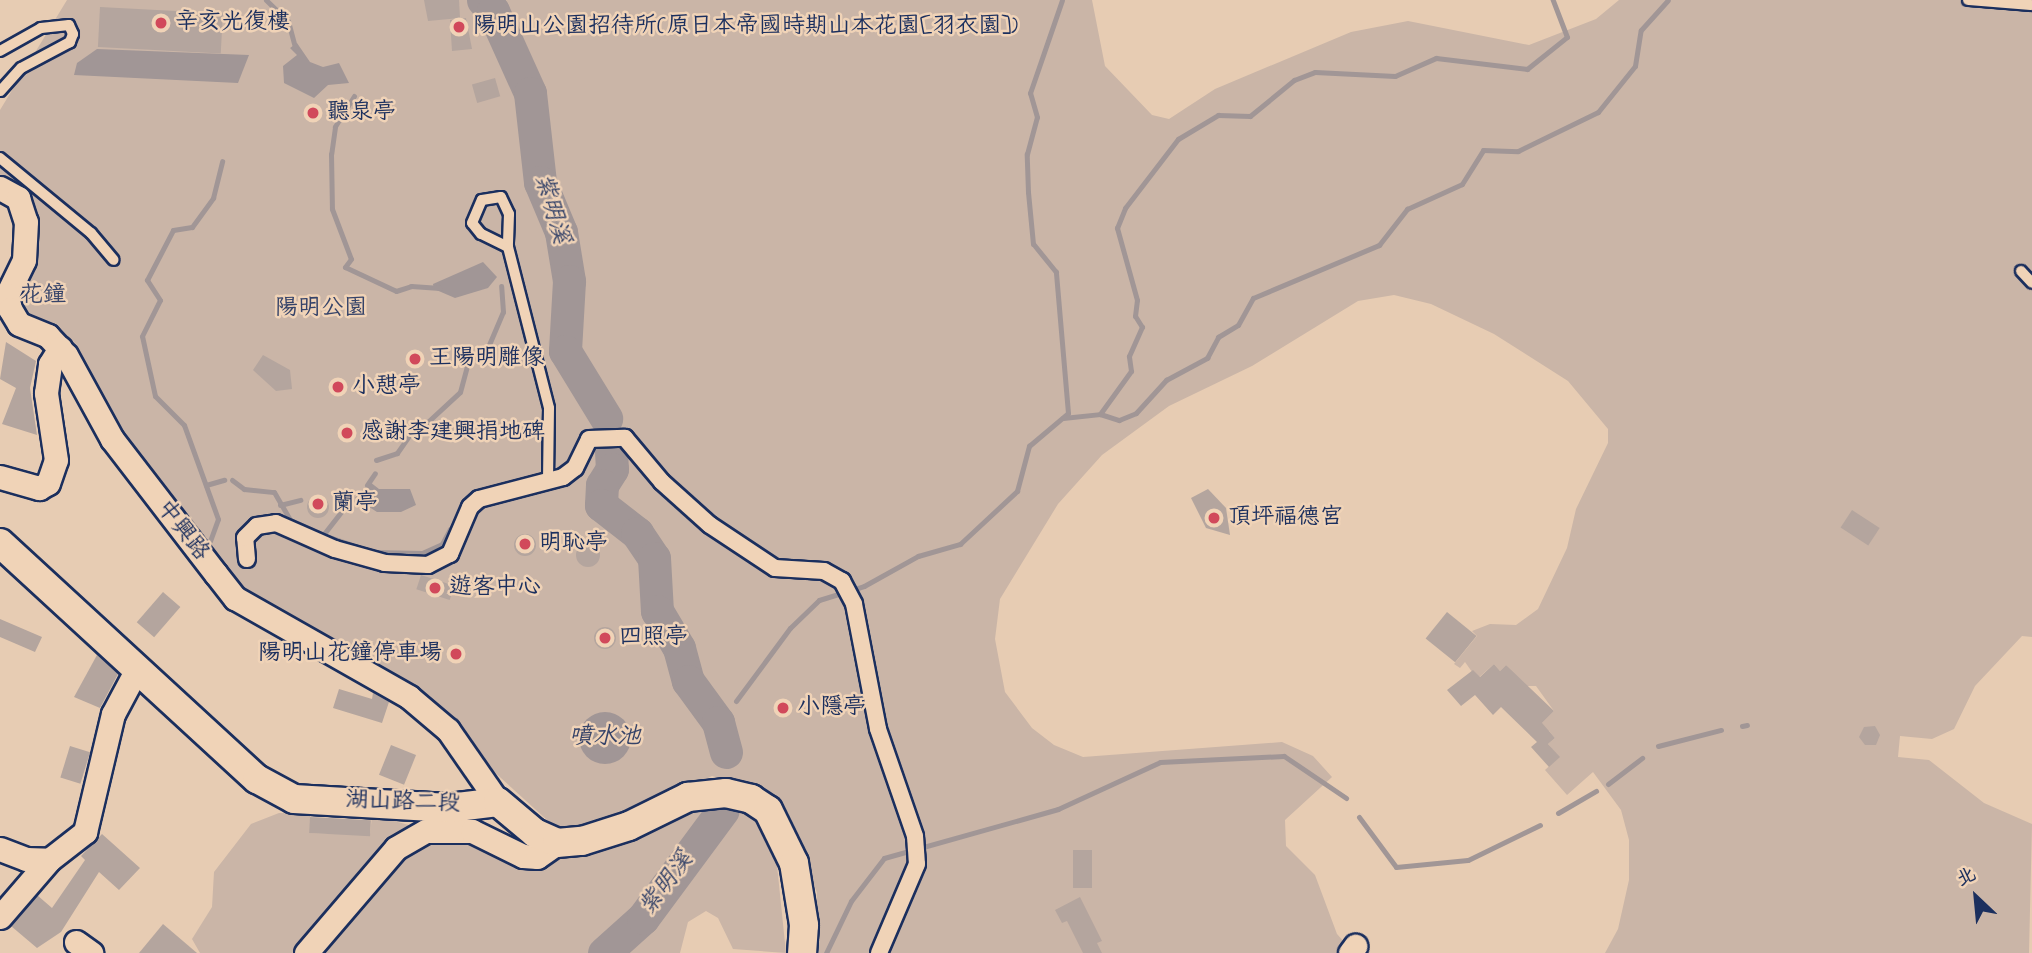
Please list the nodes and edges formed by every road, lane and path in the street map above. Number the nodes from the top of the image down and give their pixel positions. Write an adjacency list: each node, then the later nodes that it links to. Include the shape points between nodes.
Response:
1 (1968, 0): 2 (lane)
2 (2032, 5)
3 (0, 51): 4 (lane, via 41,28 69,25 73,34 70,42 21,68)
4 (0, 91)
5 (0, 158): 8 (lane, via 91,233)
6 (0, 188): 11 (street, 中興路, via 18,198 26,222 24,260 7,295 10,309 19,324)
7 (508, 247): 7 (lane, via 509,214 501,197 482,200 472,223 481,234); 13 (lane, via 550,408)
8 (114, 260)
9 (2021, 271): 10 (lane)
10 (2032, 284)
11 (60, 348): 12 (street, via 50,364 46,393 56,460 48,483 38,488); 17 (street, 中興路, via 134,471 235,598 409,696 448,730)
12 (0, 477)
13 (548, 478): 15 (street, via 479,499 470,507 450,554 428,565 385,563 335,549 275,523 257,526 244,538); 24 (street, via 563,477 575,468 589,439 625,438 682,501 764,561 775,568 824,571 842,581 854,604 878,729 915,836 916,864)
14 (0, 543): 16 (street, 湖山路二段)
15 (247, 559)
16 (137, 669): 17 (street, 湖山路二段, via 257,779 294,799 449,808); 20 (street, via 113,714 85,832)
17 (498, 802): 18 (street, via 534,833)
18 (557, 843): 22 (street, via 537,857 523,856 472,831 426,831 396,848); 23 (street, via 582,842 629,826 688,797 726,793 751,799 768,810 794,863 804,925)
19 (0, 849): 20 (street, via 26,859)
20 (49, 860): 21 (street)
21 (0, 917)
22 (306, 953)
23 (802, 953)
24 (879, 953)

